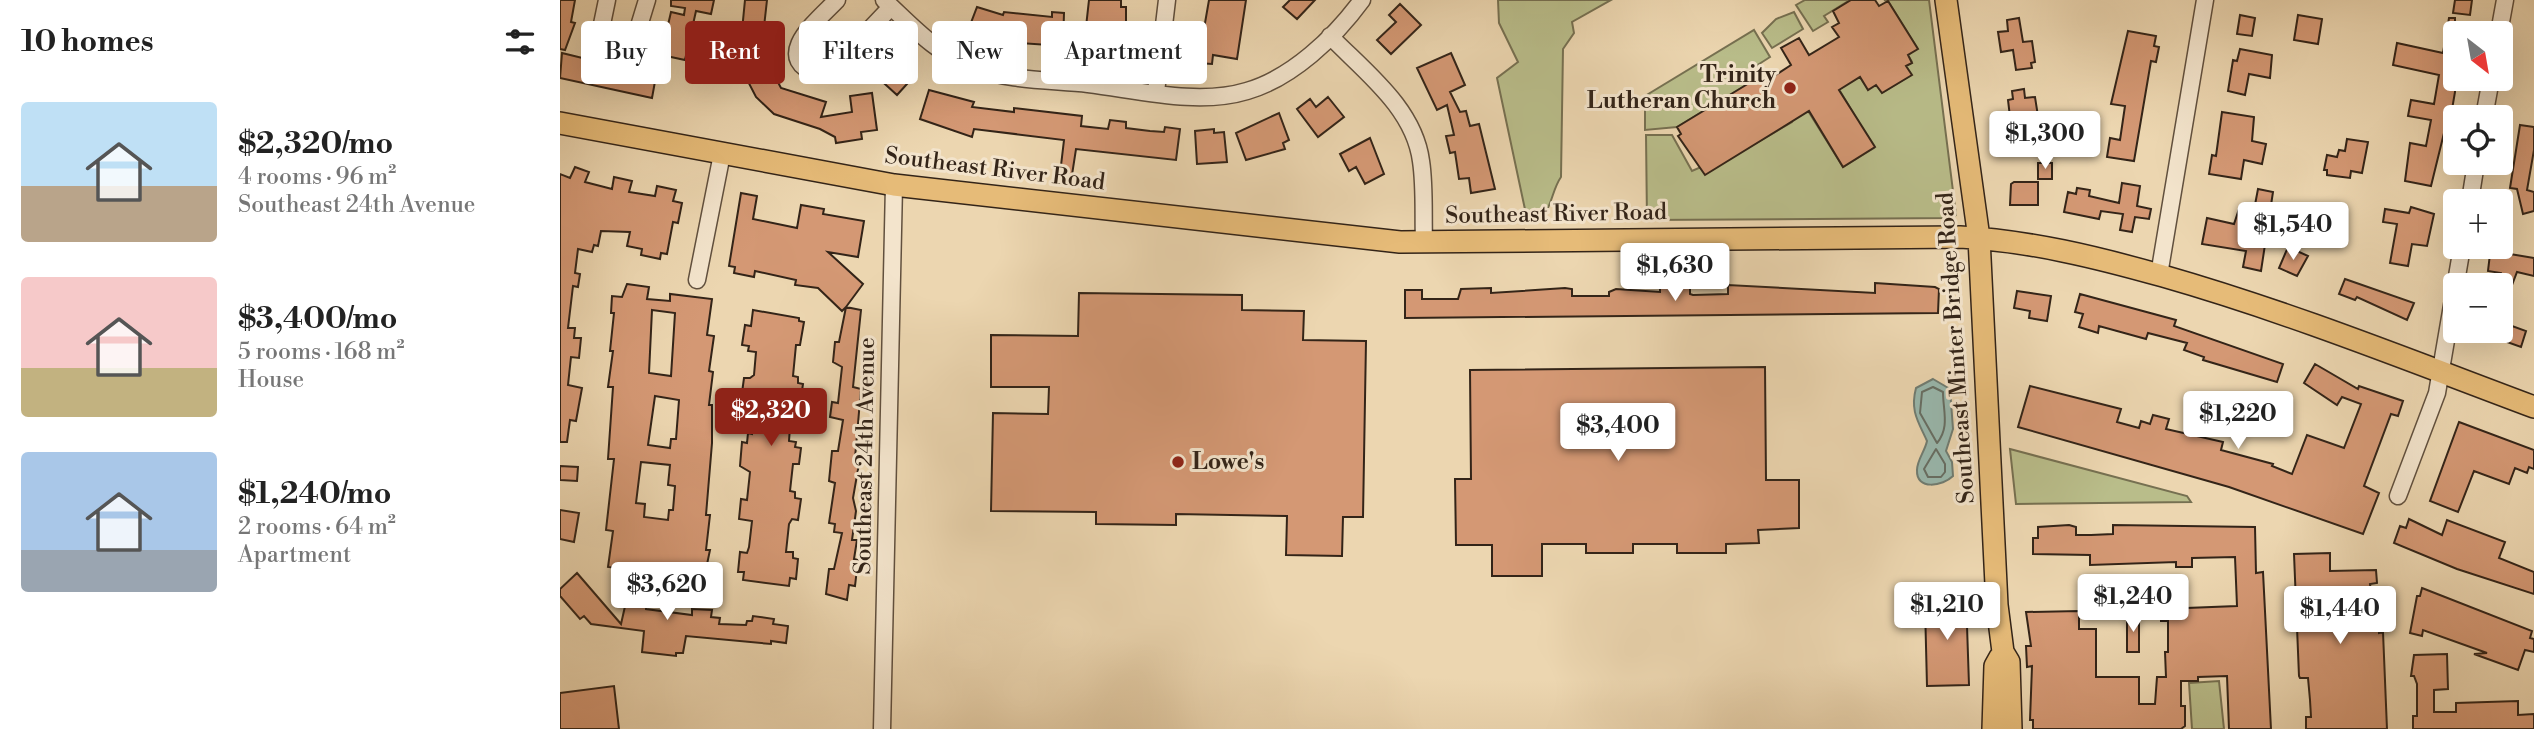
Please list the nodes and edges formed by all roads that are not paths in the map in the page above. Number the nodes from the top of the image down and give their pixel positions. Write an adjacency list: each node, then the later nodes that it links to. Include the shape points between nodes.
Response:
1 (607, 0): 2 (street, via 601,29 608,38 625,42 636,36)
2 (648, 0)
3 (836, 0): 9 (street, via 796,48 797,58 818,74 836,65)
4 (1167, 0): 12 (street)
5 (1363, 0): 11 (street)
6 (1947, 0): 16 (main road, Southeast Minter Bridge Road)
7 (2205, 0): 19 (street)
8 (2505, 0): 10 (street)
9 (888, 4): 12 (street, via 931,45 973,67)
10 (2501, 21)
11 (1330, 36): 12 (street, via 1274,80 1246,92 1199,97); 17 (street, via 1402,112 1417,143)
12 (1156, 92)
13 (560, 123): 14 (main road, Southeast River Road)
14 (722, 154): 15 (main road, Southeast River Road); 20 (street)
15 (894, 184): 17 (main road, Southeast River Road); 25 (street, Southeast 24th Avenue)
16 (1979, 238): 17 (main road, Southeast River Road); 19 (main road, Southeast River Road, via 2061,249); 24 (main road, Southeast Minter Bridge Road)
17 (1424, 242)
18 (2460, 259): 21 (street)
19 (2159, 275): 21 (main road, Southeast River Road, via 2290,315)
20 (697, 280)
21 (2440, 372): 22 (main road, Southeast River Road); 23 (street, via 2437,393)
22 (2534, 407)
23 (2398, 496)
24 (2003, 652): 26 (main road, Southeast Minter Bridge Road, via 1995,666); 27 (main road, Southeast Minter Bridge Road, via 2009,662)
25 (883, 729)
26 (1993, 729)
27 (2011, 729)

